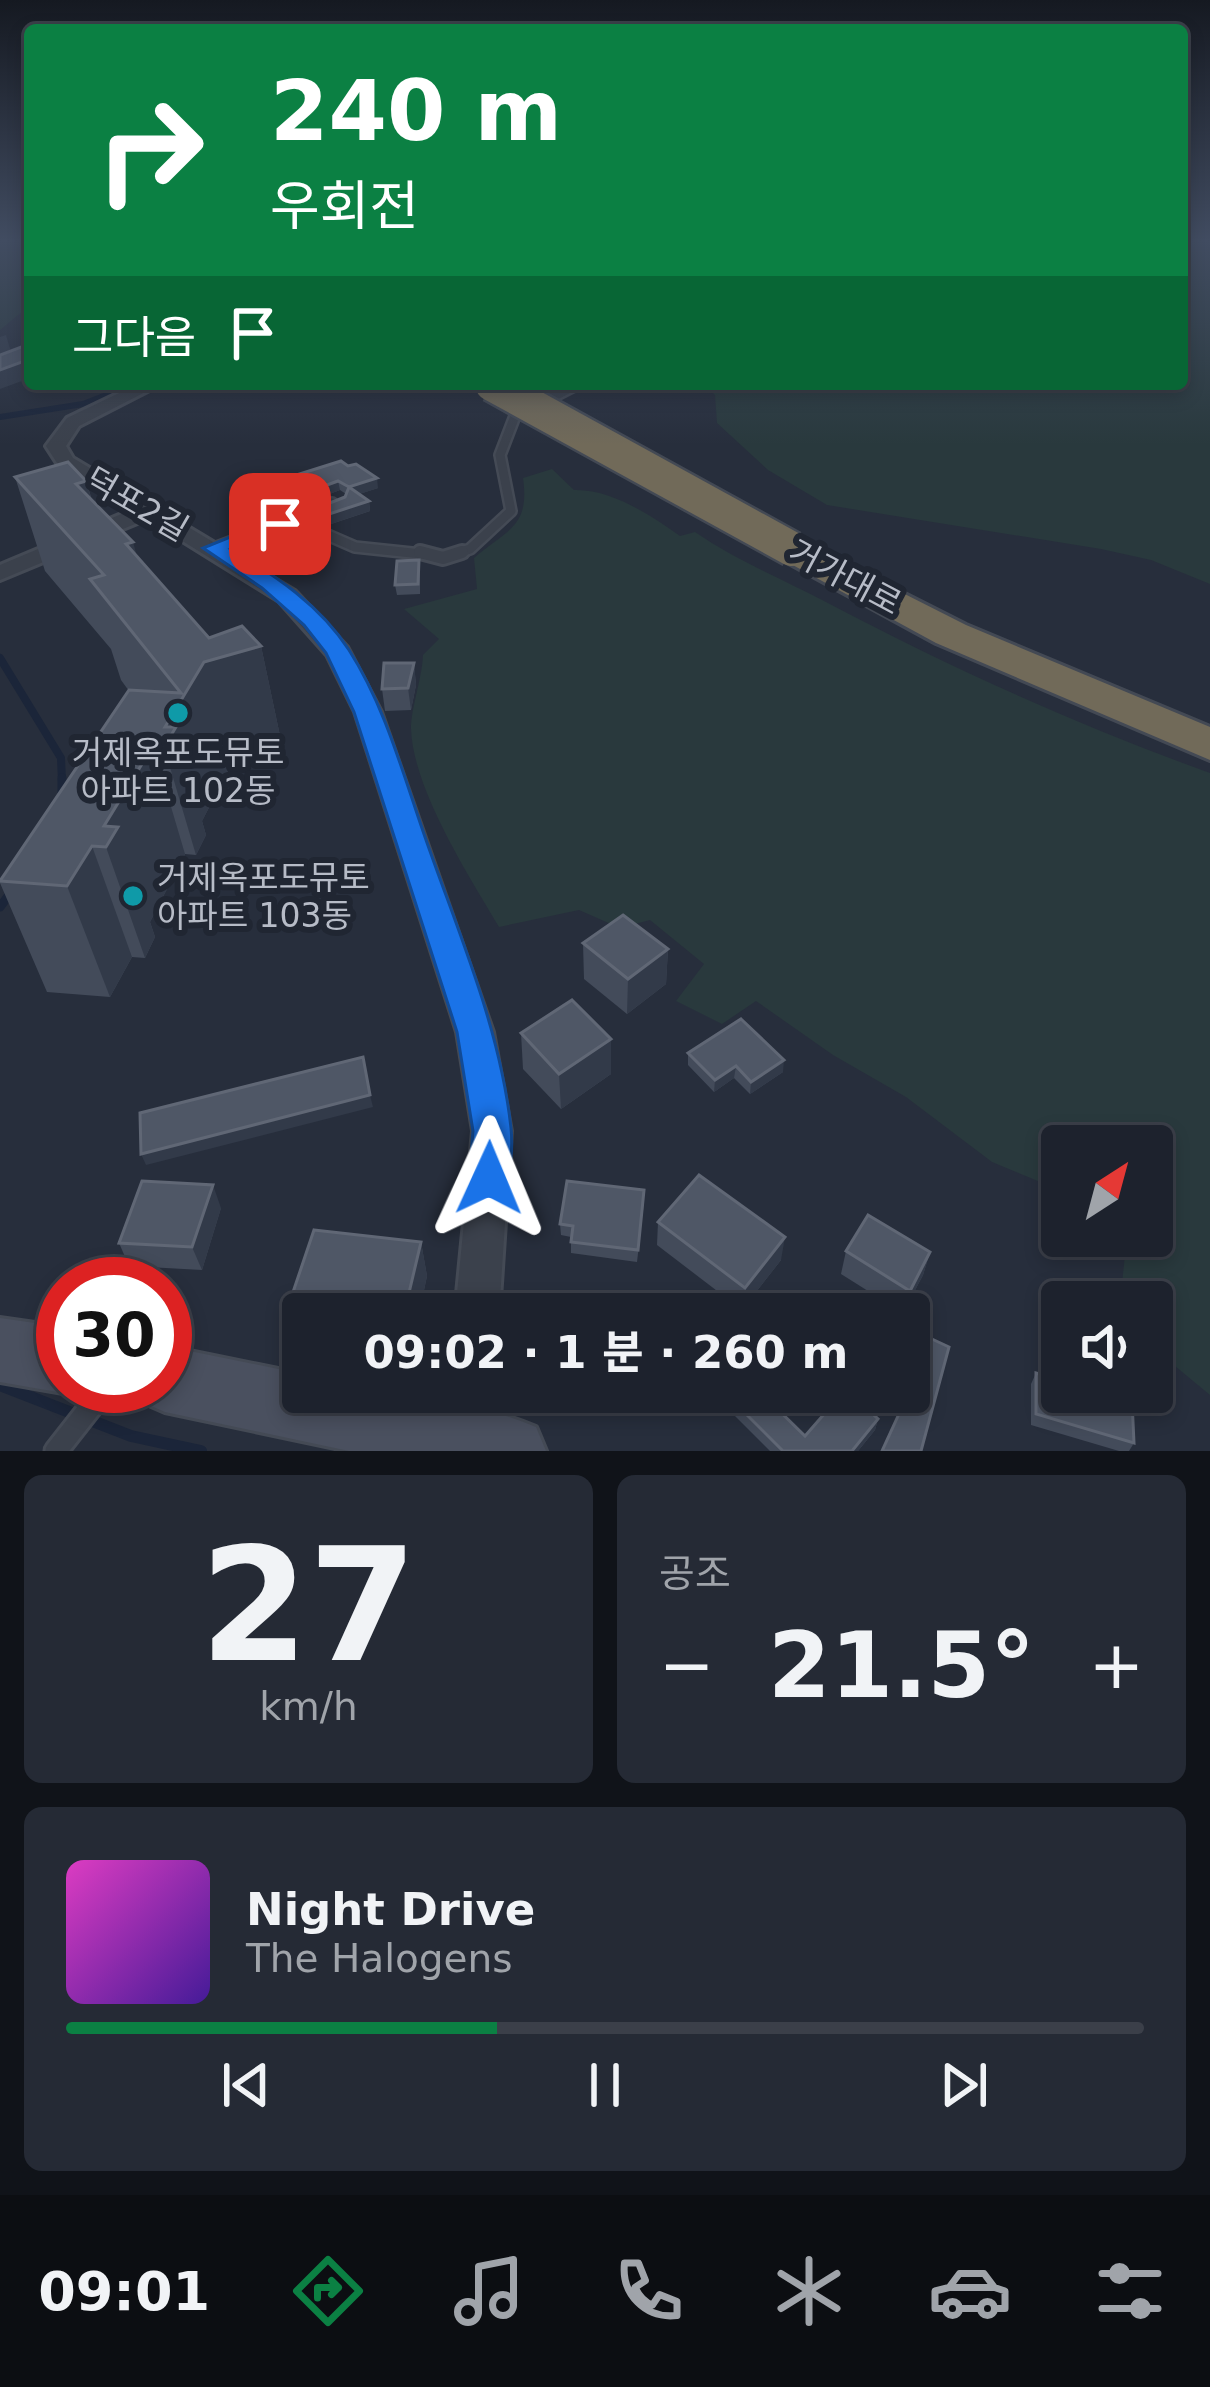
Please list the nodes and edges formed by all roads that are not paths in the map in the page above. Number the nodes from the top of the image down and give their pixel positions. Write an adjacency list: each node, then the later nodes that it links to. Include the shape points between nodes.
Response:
1 (144, 390): 6 (street, 덕포2길, via 74,422 56,446 66,462)
2 (504, 390): 8 (highway, 거가대로, bridge)
3 (543, 390): 8 (highway, 거가대로)
4 (565, 390): 7 (lane, via 515,416 500,455 511,511 470,548 443,558 356,547)
5 (342, 499): 7 (lane)
6 (148, 511): 9 (street, 덕포2길); 10 (street)
7 (293, 520): 9 (lane)
8 (804, 544): 11 (highway, 거가대로); 12 (highway, 거가대로, via 951,634)
9 (214, 548): 13 (street, 덕포2길, via 287,596 338,652 368,712 475,1032 492,1131)
10 (0, 574)
11 (1210, 718)
12 (1210, 745)
13 (479, 1293)
14 (192, 1383): 16 (street)
15 (86, 1413): 17 (lane)
16 (475, 1427)
17 (56, 1451)

